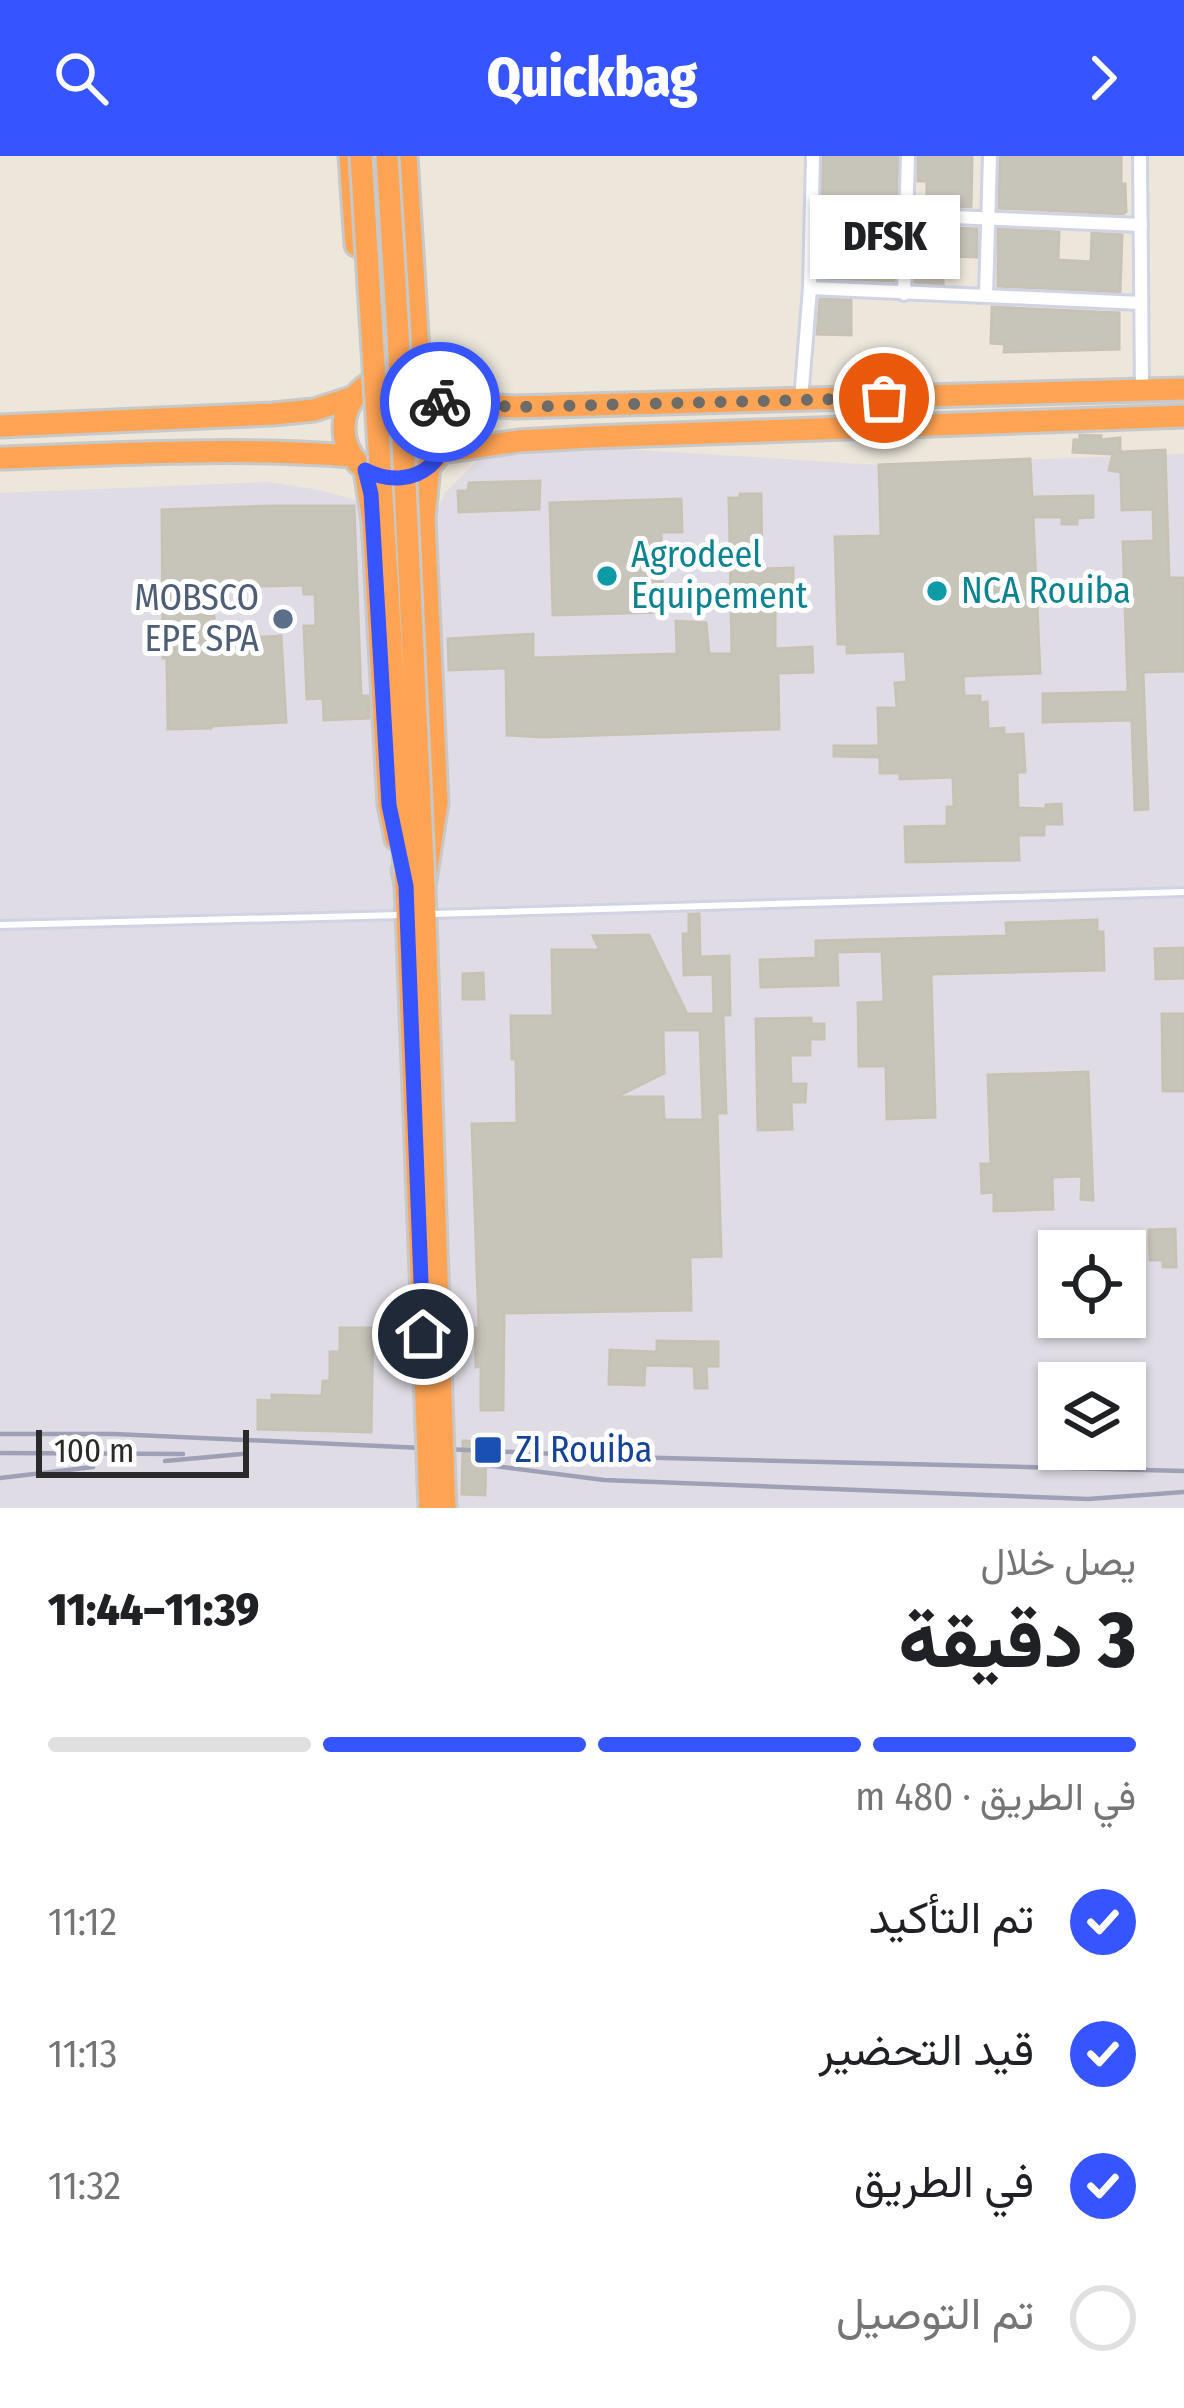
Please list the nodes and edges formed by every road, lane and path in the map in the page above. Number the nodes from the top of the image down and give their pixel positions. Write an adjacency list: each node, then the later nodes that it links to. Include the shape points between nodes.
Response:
1 (350, 156): 20 (highway)
2 (362, 156): 28 (highway, bridge)
3 (387, 156): 28 (highway, bridge)
4 (406, 156): 17 (highway)
5 (813, 156): 9 (street)
6 (908, 156): 10 (street)
7 (990, 156): 11 (street)
8 (1140, 156): 12 (street)
9 (812, 211): 10 (street); 13 (street)
10 (908, 216): 11 (street); 14 (street)
11 (988, 218): 12 (street); 15 (street)
12 (1141, 226): 16 (street)
13 (811, 289): 14 (street); 21 (street)
14 (904, 294): 15 (street)
15 (986, 296): 16 (street)
16 (1141, 303): 19 (street)
17 (420, 383): 20 (highway, via 392,377); 22 (highway)
18 (1184, 389): 19 (highway)
19 (1142, 391): 21 (highway)
20 (359, 392): 24 (highway, via 314,410 273,414); 27 (highway, via 344,426)
21 (801, 401): 22 (highway)
22 (440, 402): 26 (highway, via 447,427)
23 (1184, 416): 26 (highway, via 519,441)
24 (0, 426)
25 (0, 458): 27 (highway, via 246,451)
26 (435, 460): 27 (highway, via 404,478 377,476); 28 (highway, via 424,518 437,803)
27 (359, 463): 28 (highway, via 371,494 389,805)
28 (415, 886): 30 (highway)
29 (1184, 892): 30 (lane)
30 (416, 915): 31 (lane); 32 (highway, bridge)
31 (0, 925)
32 (437, 1484): 33 (highway); 34 (highway)
33 (430, 1508)
34 (445, 1508)

